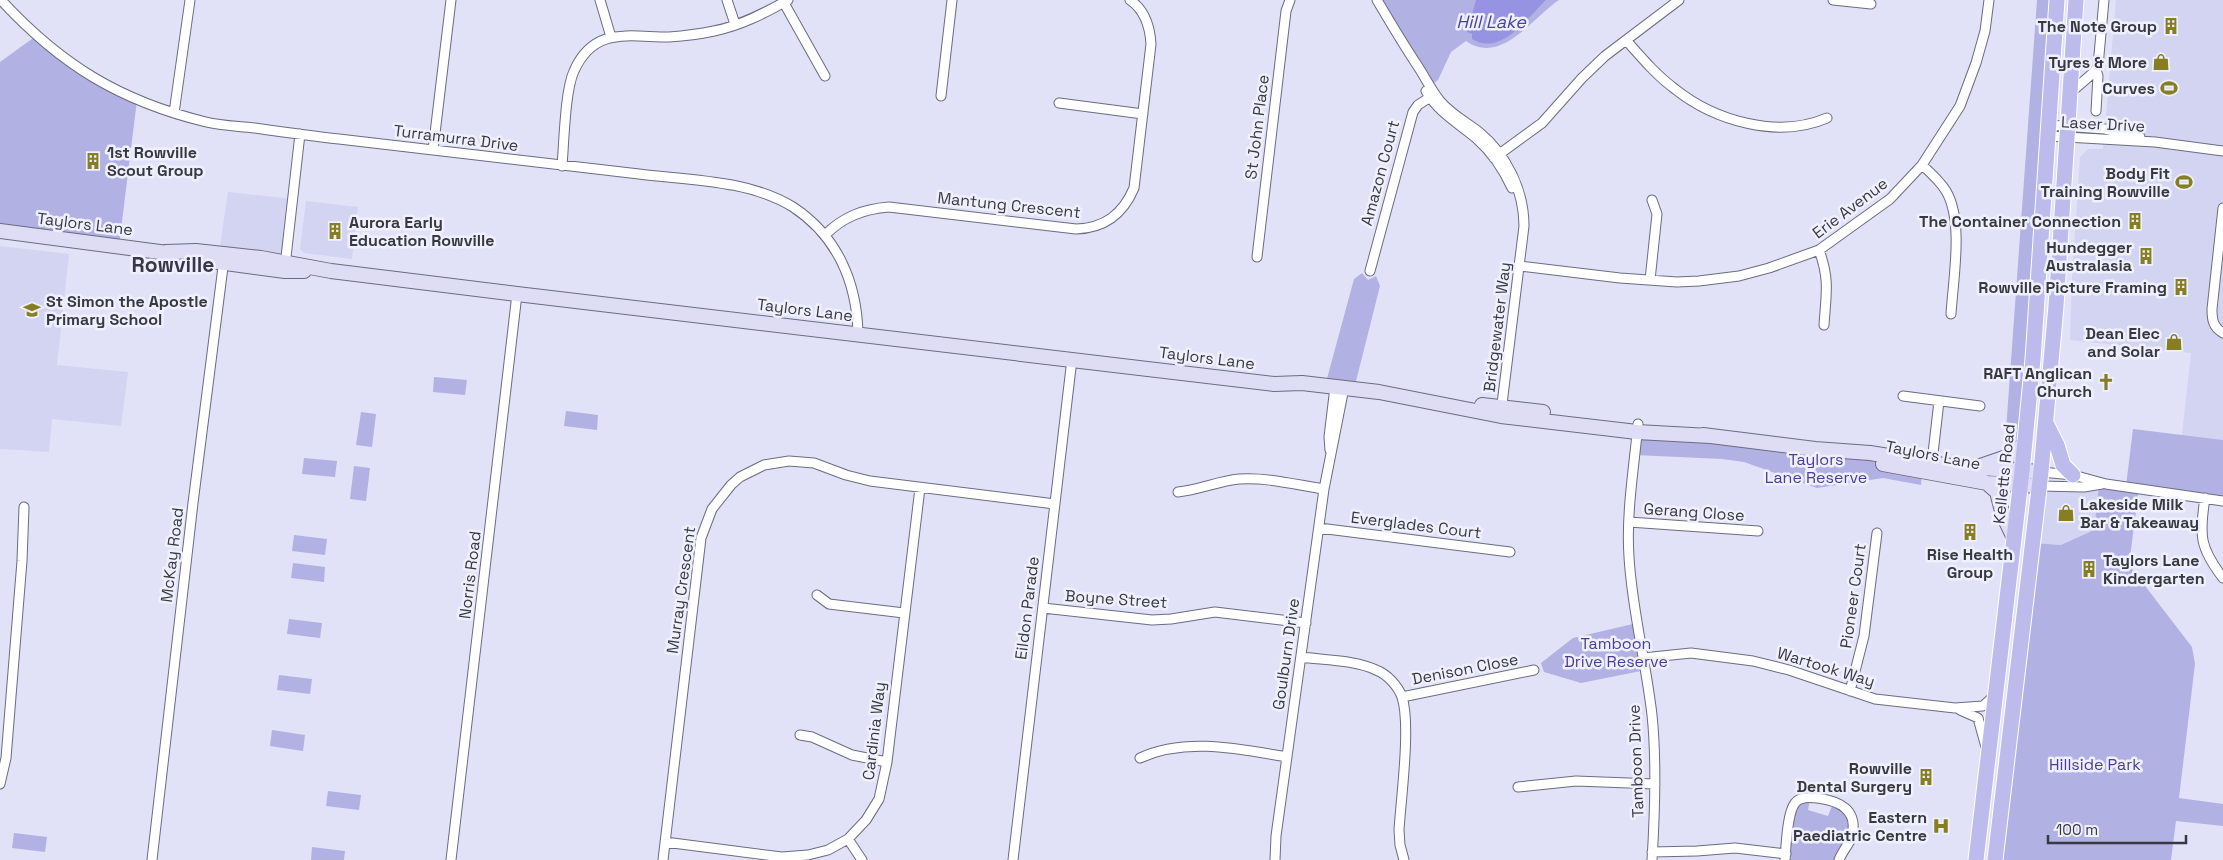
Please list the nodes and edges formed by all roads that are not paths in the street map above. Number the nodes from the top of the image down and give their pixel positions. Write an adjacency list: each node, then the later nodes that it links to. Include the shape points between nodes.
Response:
1 (1, 0): 28 (street, Turramurra Drive, via 42,42 90,76 137,100)
2 (190, 0): 28 (street)
3 (451, 0): 34 (street)
4 (600, 0): 19 (street)
5 (727, 0): 18 (street)
6 (952, 0): 25 (street)
7 (1130, 0): 29 (street, Mantung Crescent, via 1140,10 1150,33)
8 (1290, 0): 44 (street, St John Place, via 1286,11)
9 (1377, 0): 24 (street, Bridgewater Way)
10 (1679, 0): 20 (street)
11 (1833, 0): 17 (street)
12 (1989, 0): 37 (street, Erie Avenue, via 1985,31 1960,106)
13 (2057, 0): 31 (main road, Kelletts Road)
14 (2076, 0): 23 (main road)
15 (2104, 0): 21 (street)
16 (786, 1): 18 (street); 22 (street)
17 (1871, 4)
18 (735, 24): 19 (street, via 716,31 681,36)
19 (611, 37): 38 (street, via 590,48 573,73)
20 (1626, 40): 30 (street, via 1663,80 1714,112 1747,123 1791,128); 36 (street, via 1582,78 1542,123)
21 (2096, 70): 23 (street); 27 (street)
22 (825, 76)
23 (2070, 93): 32 (main road)
24 (1432, 95): 36 (street, Bridgewater Way, via 1480,133); 48 (street, Amazon Court, via 1413,112)
25 (941, 96)
26 (1058, 103): 29 (street)
27 (2096, 111)
28 (174, 113): 33 (street, Turramurra Drive, via 209,123)
29 (1143, 114): 42 (street, Mantung Crescent, via 1134,188 1120,212 1100,225 1076,229 889,207 854,214)
30 (1827, 118)
31 (2048, 130): 32 (street, Laser Drive); 63 (main road, Kelletts Road)
32 (2067, 132): 35 (street, Laser Drive, via 2122,132 2156,142); 61 (main road)
33 (300, 134): 34 (street, Turramurra Drive); 46 (street)
34 (432, 150): 38 (street, Turramurra Drive)
35 (2223, 151)
36 (1497, 156): 47 (street, Bridgewater Way, via 1512,173 1524,211)
37 (1922, 165): 43 (street, Erie Avenue, via 1890,199); 51 (street, via 1948,193 1956,215)
38 (562, 166): 42 (street, Turramurra Drive, via 741,187 791,206)
39 (1652, 200): 49 (street, via 1657,214)
40 (2223, 208): 54 (street, via 2212,309 2212,320)
41 (0, 231): 45 (main road, Taylors Lane)
42 (825, 235): 53 (street, Turramurra Drive, via 849,277 856,304)
43 (1819, 250): 49 (street, Erie Avenue, via 1739,276 1699,281); 52 (street, via 1828,286)
44 (1257, 257)
45 (224, 259): 46 (main road, Taylors Lane); 108 (street, McKay Road)
46 (285, 266): 50 (main road, Taylors Lane)
47 (1520, 266): 49 (street, Erie Avenue); 60 (street, Bridgewater Way)
48 (1370, 271)
49 (1650, 280)
50 (517, 294): 53 (main road, Taylors Lane); 109 (street, Norris Road)
51 (1951, 314)
52 (1824, 324)
53 (858, 334): 55 (main road, Taylors Lane)
54 (2223, 334)
55 (1072, 359): 56 (main road, Taylors Lane, via 1274,384 1302,391); 76 (street, Eildon Parade)
56 (1339, 392): 60 (main road, Taylors Lane, via 1379,401 1424,401); 72 (street, Goulburn Drive, via 1336,438)
57 (1903, 396): 58 (street)
58 (1939, 401): 59 (street); 64 (street)
59 (1980, 406)
60 (1501, 411): 62 (main road, Taylors Lane)
61 (2046, 424): 66 (main road, via 2063,465); 68 (main road)
62 (1637, 428): 64 (main road, Taylors Lane, via 1870,453); 78 (street, Tamboon Drive)
63 (2025, 443): 65 (main road, via 2012,455); 67 (main road, Kelletts Road)
64 (1931, 468): 65 (main road, Taylors Lane); 69 (main road, Taylors Lane)
65 (1974, 468): 67 (main road, Taylors Lane)
66 (2073, 474): 68 (street, Taylors Lane); 70 (street, Taylors Lane)
67 (2021, 478): 68 (main road, Taylors Lane); 69 (main road, Taylors Lane); 82 (main road, Kelletts Road)
68 (2041, 479): 70 (street, Taylors Lane, via 2084,487); 117 (main road)
69 (1987, 484): 82 (main road, via 1997,492)
70 (2106, 484): 74 (street, Taylors Lane)
71 (920, 488): 76 (street, Murray Crescent); 87 (street, Cardinia Way); 105 (street, Murray Crescent, via 858,478 814,463 789,461 752,470 722,494 701,538)
72 (1324, 489): 73 (street, via 1245,479); 79 (street, Goulburn Drive)
73 (1178, 492)
74 (2205, 498): 75 (street, Taylors Lane); 84 (street, via 2201,530 2204,548)
75 (2223, 501)
76 (1055, 504): 86 (street, Eildon Parade)
77 (24, 507): 101 (street, via 6,758)
78 (1629, 522): 80 (street, Gerang Close); 90 (street, Tamboon Drive, via 1631,588)
79 (1319, 528): 83 (street, Everglades Court); 88 (street, Goulburn Drive)
80 (1758, 531)
81 (1877, 534): 92 (street, Pioneer Court, via 1864,636)
82 (2014, 538): 93 (main road, Kelletts Road)
83 (1510, 552)
84 (2223, 578)
85 (816, 595): 87 (street, via 829,604)
86 (1042, 608): 88 (street, Boyne Street, via 1152,620 1215,612); 112 (street, Eildon Parade)
87 (904, 613): 100 (street, Cardinia Way)
88 (1306, 623): 89 (street, Goulburn Drive)
89 (1301, 657): 94 (street, via 1378,670); 98 (street, Goulburn Drive)
90 (1644, 658): 92 (street, Wartook Way, via 1691,653 1753,662 1789,670); 102 (street, Tamboon Drive, via 1652,718)
91 (1534, 670): 94 (street, Denison Close)
92 (1850, 691): 95 (street, Wartook Way, via 1875,699)
93 (1996, 695): 95 (street, Wartook Way, via 1983,706); 97 (main road, Kelletts Road)
94 (1402, 697): 114 (street, via 1405,737 1399,830)
95 (1955, 708): 97 (street, via 1978,718)
96 (800, 735): 100 (street, via 852,755)
97 (1988, 755): 116 (main road, Kelletts Road)
98 (1287, 757): 99 (street, via 1226,747 1191,747 1157,751); 113 (street, Goulburn Drive)
99 (1140, 758)
100 (887, 762): 104 (street, Cardinia Way, via 879,799 866,820)
101 (0, 784)
102 (1655, 784): 103 (street, via 1576,781); 106 (street, Tamboon Drive)
103 (1518, 787)
104 (848, 839): 105 (street, Cardinia Way, via 828,850 795,857); 111 (street)
105 (665, 842): 110 (street, Murray Crescent)
106 (1652, 856): 107 (street, via 1735,848)
107 (1785, 857): 115 (street, via 1791,810 1800,798 1812,797 1842,806 1852,817 1853,834)
108 (152, 860)
109 (451, 860)
110 (662, 860)
111 (862, 860)
112 (1013, 860)
113 (1275, 860)
114 (1404, 860)
115 (1839, 860)
116 (1976, 860)
117 (1995, 860)

